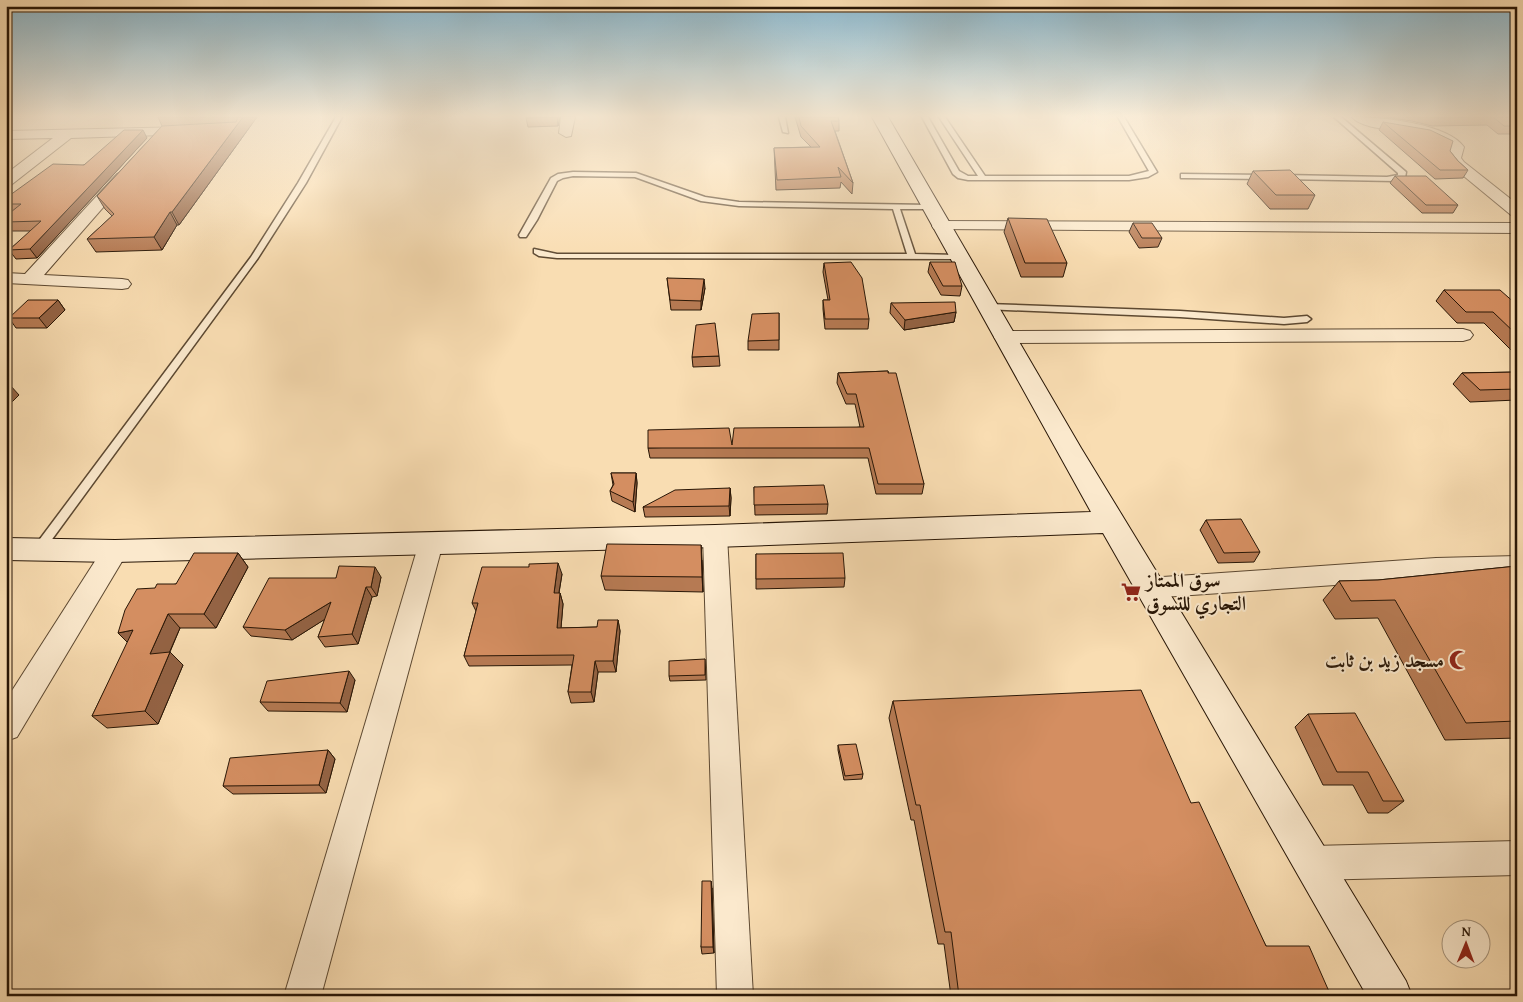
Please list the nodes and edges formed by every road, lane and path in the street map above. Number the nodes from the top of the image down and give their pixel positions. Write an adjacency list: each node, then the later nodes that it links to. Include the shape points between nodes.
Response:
1 (29, 164): 14 (street)
2 (313, 164): 34 (lane, via 254,258 206,326)
3 (906, 164): 17 (main road)
4 (951, 164): 13 (lane, via 961,176)
5 (974, 164): 13 (lane)
6 (1149, 164): 13 (lane, via 1153,172 1137,178)
7 (1393, 164): 12 (lane, via 1402,176 1396,179)
8 (1458, 164): 16 (street)
9 (130, 168): 24 (street)
10 (1184, 176): 11 (lane)
11 (1270, 177)
12 (1280, 177)
13 (984, 179)
14 (6, 182)
15 (896, 207): 17 (lane); 19 (lane, via 739,204 704,199 636,175 573,174 554,180); 21 (lane)
16 (1517, 212)
17 (935, 217): 18 (street); 22 (main road)
18 (1517, 228)
19 (523, 235)
20 (537, 251): 21 (lane, via 558,256)
21 (912, 257): 22 (lane)
22 (958, 257): 26 (main road)
23 (6, 278): 24 (street)
24 (30, 279): 25 (street)
25 (122, 284)
26 (987, 307): 27 (lane, via 1284,321); 29 (main road)
27 (1307, 319)
28 (1463, 335): 29 (street)
29 (1004, 337): 30 (main road)
30 (1111, 522): 31 (main road); 37 (main road)
31 (715, 536): 32 (main road); 42 (street)
32 (431, 543): 35 (main road); 41 (street)
33 (6, 549): 34 (main road)
34 (38, 550): 35 (main road)
35 (115, 551): 38 (street)
36 (1517, 566): 37 (street, via 1436,568)
37 (1148, 588): 40 (main road)
38 (6, 727)
39 (1517, 858): 40 (street)
40 (1312, 863): 43 (main road)
41 (302, 996)
42 (735, 996)
43 (1391, 996)

